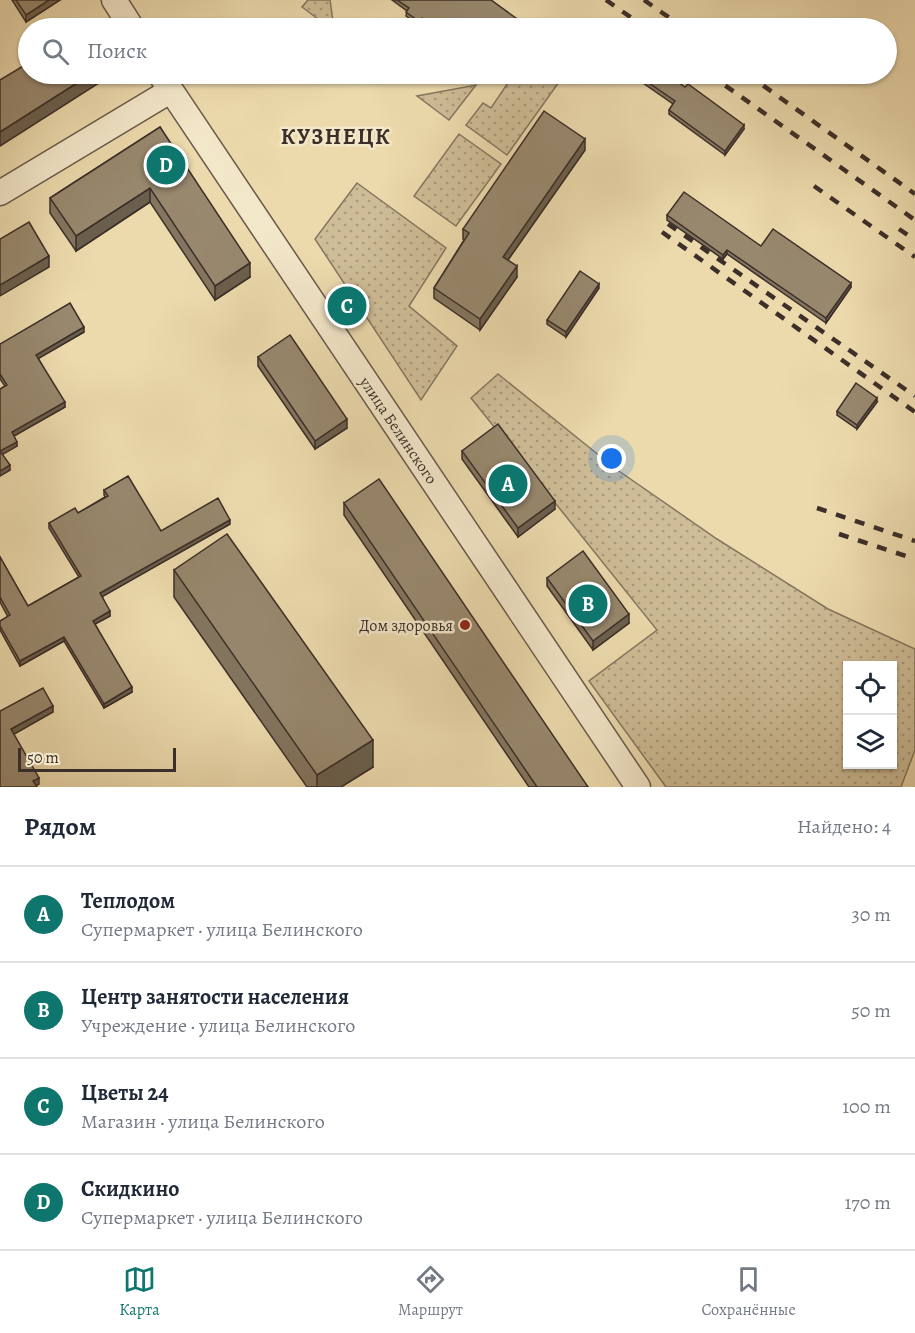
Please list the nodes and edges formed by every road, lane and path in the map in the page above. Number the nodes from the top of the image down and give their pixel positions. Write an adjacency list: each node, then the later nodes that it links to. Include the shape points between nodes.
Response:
1 (114, 0): 2 (street)
2 (126, 18)
3 (162, 84): 5 (street)
4 (166, 84): 6 (street, улица Белинского)
5 (0, 193)
6 (638, 787)

